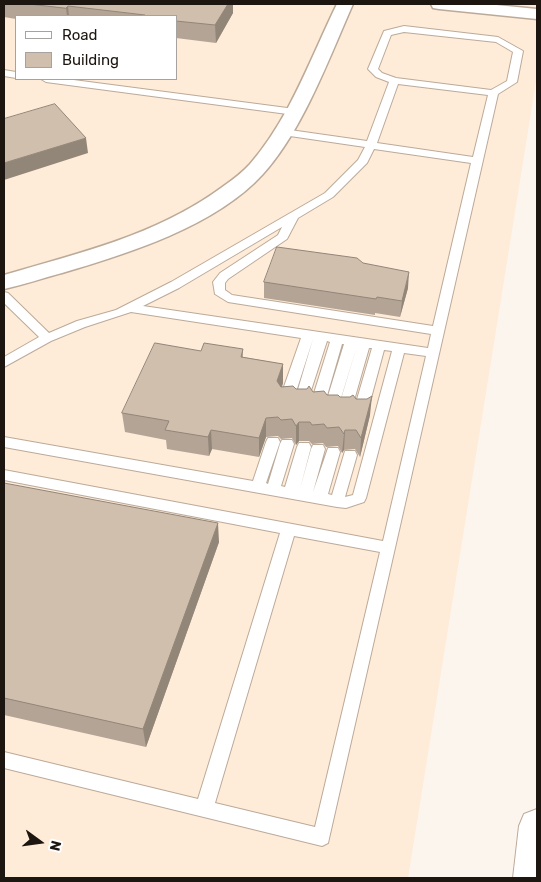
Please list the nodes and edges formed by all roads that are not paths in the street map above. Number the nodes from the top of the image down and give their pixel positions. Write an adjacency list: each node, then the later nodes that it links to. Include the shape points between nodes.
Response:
1 (345, 4): 7 (street)
2 (439, 4): 3 (street)
3 (537, 14)
4 (54, 80): 7 (lane)
5 (394, 82): 6 (lane); 6 (lane, via 373,69 387,33 404,29 498,40 518,50 512,82); 9 (lane)
6 (493, 93): 10 (lane)
7 (295, 112): 8 (street)
8 (283, 132): 9 (lane); 12 (street, via 259,167 222,198 169,228 109,251)
9 (371, 145): 10 (lane); 11 (lane, via 363,162 329,195)
10 (476, 161): 15 (lane)
11 (293, 216): 14 (lane); 15 (lane, via 283,237 224,276 219,282 220,291 228,298)
12 (4, 282)
13 (4, 296): 18 (lane)
14 (130, 308): 16 (lane); 18 (lane)
15 (437, 331): 23 (lane)
16 (309, 334): 17 (lane); 25 (lane)
17 (322, 336): 19 (lane); 26 (lane)
18 (47, 338): 24 (lane)
19 (337, 338): 20 (lane); 27 (lane)
20 (357, 341): 21 (lane); 28 (lane)
21 (379, 345): 22 (lane); 29 (lane)
22 (399, 348): 23 (lane); 41 (lane, via 359,498 346,503)
23 (432, 353): 43 (lane)
24 (4, 363)
25 (286, 401)
26 (301, 404)
27 (317, 406)
28 (338, 410)
29 (360, 414)
30 (4, 442): 36 (lane)
31 (273, 442): 36 (lane)
32 (287, 444): 37 (lane)
33 (304, 447): 38 (lane)
34 (350, 455): 41 (lane)
35 (4, 475): 42 (lane)
36 (258, 488): 37 (lane)
37 (273, 490): 38 (lane)
38 (290, 493): 39 (lane)
39 (305, 496): 40 (lane); 40 (lane, via 326,451)
40 (320, 498): 41 (lane)
41 (337, 502)
42 (289, 529): 43 (lane); 45 (lane)
43 (388, 548): 45 (lane, via 322,837)
44 (4, 760): 45 (lane)
45 (204, 808)
46 (537, 826): 47 (main road)
47 (532, 878)

